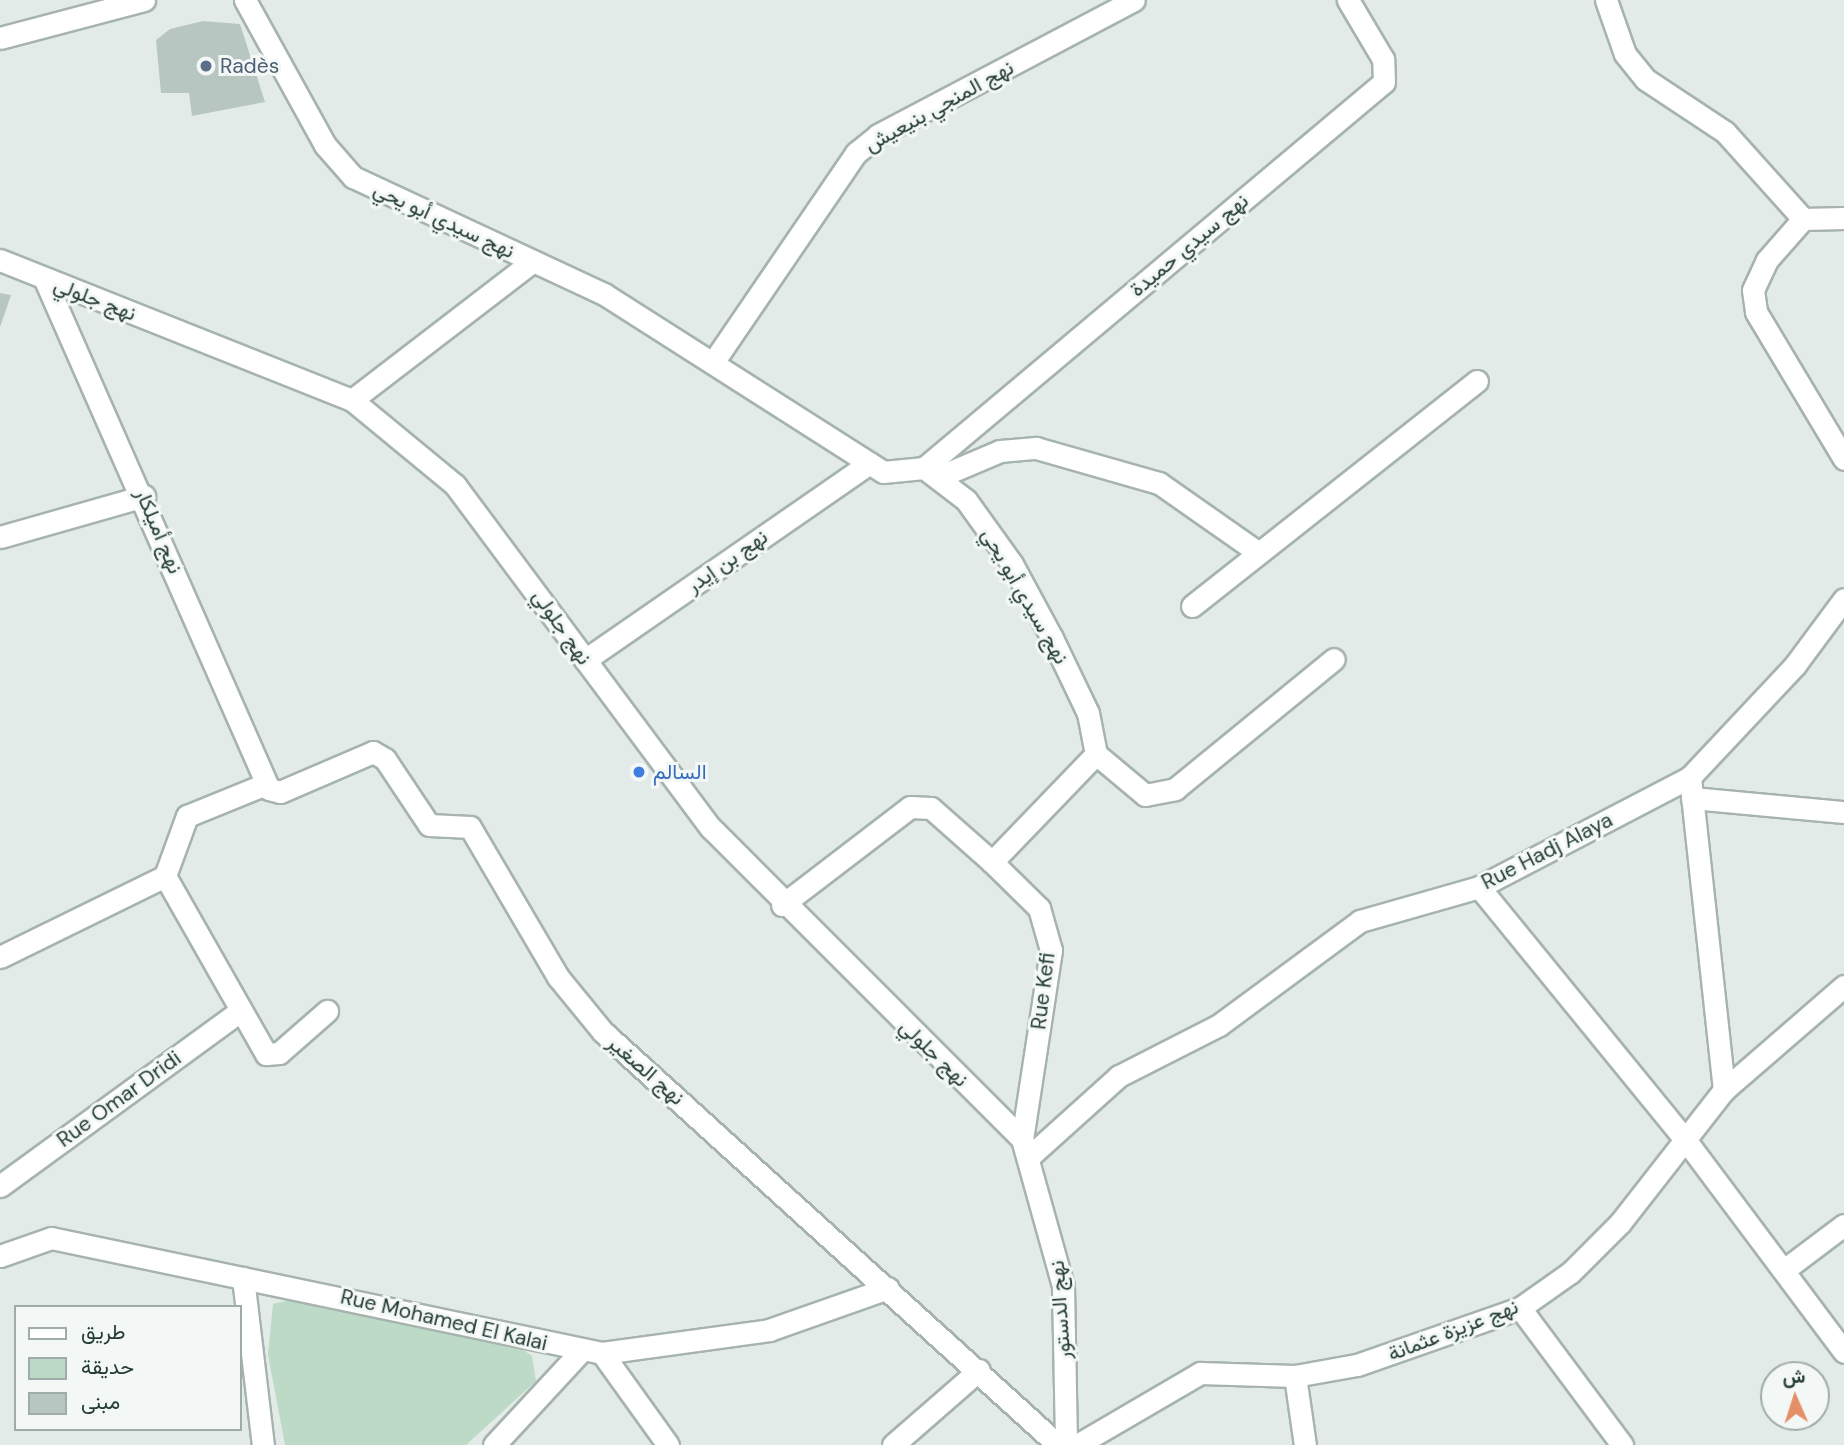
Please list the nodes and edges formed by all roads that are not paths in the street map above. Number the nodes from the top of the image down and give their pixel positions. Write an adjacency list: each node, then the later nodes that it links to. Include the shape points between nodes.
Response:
1 (144, 0): 6 (street)
2 (245, 0): 10 (street, نهج سيدي أبو يحي, via 325,145 353,177)
3 (1134, 0): 12 (street, نهج المنجي بنيعيش, via 878,135 856,153)
4 (1348, 0): 17 (street, نهج سيدي حميدة, via 1383,60 1384,82)
5 (1606, 0): 8 (street, via 1626,54 1645,79 1725,132)
6 (0, 38)
7 (1844, 218): 8 (street)
8 (1803, 219): 15 (street, via 1767,260 1753,290 1756,312)
9 (0, 260): 11 (street, نهج جلولي)
10 (533, 261): 12 (street, نهج سيدي أبو يحي, via 604,294); 14 (street, نهج سيدي أبو يحي)
11 (45, 280): 14 (street, نهج جلولي); 18 (street, نهج أميلكار)
12 (714, 361): 16 (street, نهج سيدي أبو يحي)
13 (1477, 381): 20 (street)
14 (352, 400): 24 (street, نهج جلولي, via 455,485)
15 (1844, 458)
16 (869, 463): 17 (street, نهج سيدي أبو يحي, via 900,474); 24 (street, نهج بن إيدر)
17 (932, 472): 20 (street, via 1000,451 1036,448 1159,483); 25 (street, نهج سيدي أبو يحي, via 1012,564 1087,713)
18 (144, 496): 19 (street); 26 (street, نهج أميلكار)
19 (0, 537)
20 (1259, 553): 22 (street)
21 (1844, 598): 27 (street, Rue Hadj Alaya, via 1795,665)
22 (1192, 606)
23 (1334, 659): 25 (street, via 1175,789 1144,795)
24 (585, 660): 32 (street, نهج جلولي, via 711,828)
25 (1096, 754): 29 (street)
26 (265, 784): 30 (street, via 187,816); 45 (street, نهج الصغير, via 280,792 361,754 385,759 429,825 470,827 480,837 558,977 603,1032)
27 (1691, 787): 28 (street); 31 (street, Rue Hadj Alaya); 37 (street)
28 (1844, 812)
29 (992, 862): 32 (street, Rue Kefi, via 931,808 910,807); 39 (street, Rue Kefi, via 1039,908 1051,950)
30 (165, 876): 33 (street); 36 (street)
31 (1479, 887): 38 (street); 39 (street, Rue Hadj Alaya, via 1360,921 1219,1025 1119,1076)
32 (782, 905): 39 (street, نهج جلولي)
33 (0, 957)
34 (1844, 986): 37 (street, نهج عزيزة عثمانة)
35 (327, 1011): 36 (street, via 273,1056)
36 (239, 1012): 40 (street, Rue Omar Dridi)
37 (1724, 1090): 38 (street, نهج عزيزة عثمانة)
38 (1684, 1138): 43 (street); 46 (street, نهج عزيزة عثمانة, via 1620,1223 1572,1272)
39 (1026, 1147): 57 (street, نهج الدستور, via 1063,1286)
40 (0, 1186)
41 (1844, 1225): 43 (street)
42 (1, 1249): 44 (street, Rue Mohamed El Kalai, via 51,1238)
43 (1784, 1270): 48 (street)
44 (243, 1278): 47 (street, Rue Mohamed El Kalai, via 383,1303); 52 (street)
45 (888, 1288): 49 (street, Rue Mohamed El Kalai, via 769,1330); 50 (street, نهج الصغير)
46 (1520, 1308): 51 (street, نهج عزيزة عثمانة, via 1433,1343); 60 (street)
47 (580, 1352): 49 (street, Rue Mohamed El Kalai); 53 (street)
48 (1844, 1352)
49 (602, 1353): 54 (street)
50 (979, 1370): 55 (street); 56 (street, نهج الصغير)
51 (1295, 1377): 58 (street, نهج عزيزة عثمانة, via 1200,1373); 59 (street)
52 (262, 1445)
53 (494, 1445)
54 (668, 1445)
55 (893, 1445)
56 (1058, 1445)
57 (1066, 1445)
58 (1077, 1445)
59 (1305, 1445)
60 (1622, 1445)

